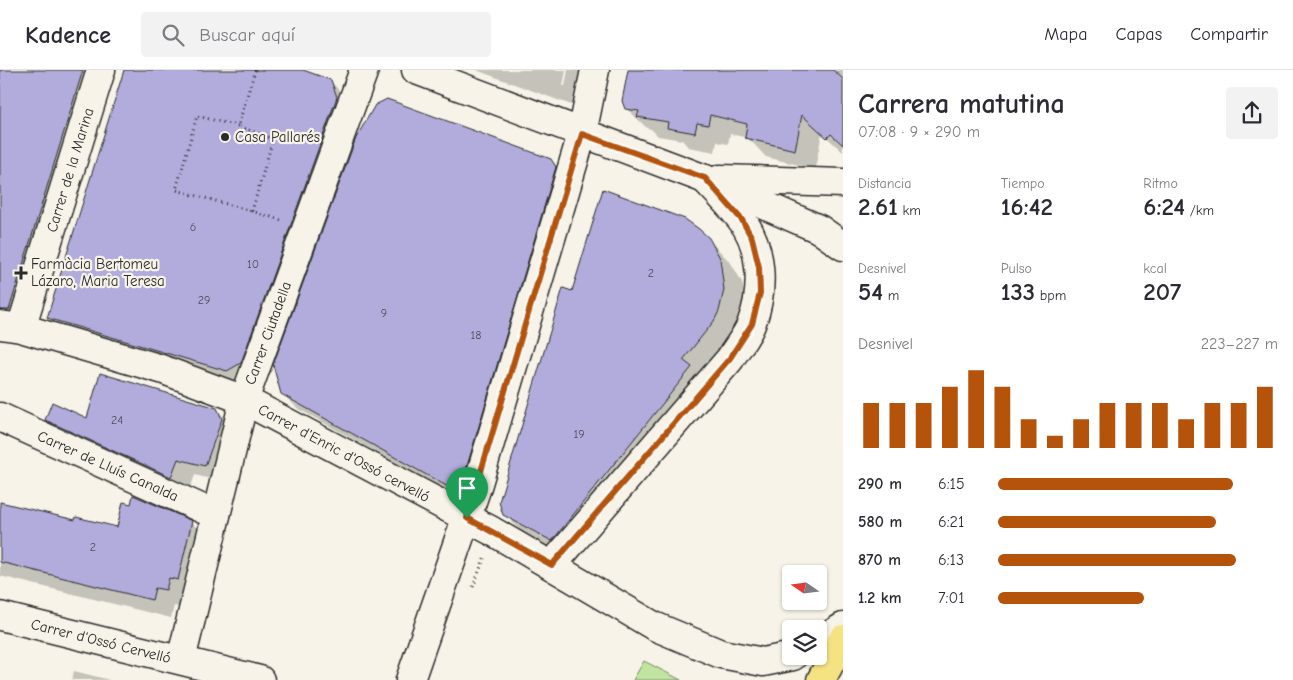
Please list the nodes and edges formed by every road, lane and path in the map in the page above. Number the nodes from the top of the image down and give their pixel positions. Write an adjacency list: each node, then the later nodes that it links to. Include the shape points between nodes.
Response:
1 (101, 70): 15 (street, Carrer de la Marina)
2 (255, 70): 6 (path)
3 (364, 70): 13 (street, Carrer Ciutadella)
4 (416, 70): 7 (street)
5 (595, 70): 7 (street)
6 (238, 126): 12 (path, via 273,139); 12 (path, via 198,116 176,190)
7 (582, 134): 9 (street); 19 (street)
8 (843, 171): 10 (street)
9 (705, 178): 10 (street); 14 (street, via 819,229); 20 (street, via 742,220 752,238 759,267 760,293 752,324 730,358)
10 (815, 182): 11 (street)
11 (843, 183)
12 (252, 211): 13 (path)
13 (306, 227): 16 (street, Carrer Ciutadella)
14 (843, 246)
15 (11, 326): 16 (street, Carrer d'Enric d'Ossó cervelló, via 161,369)
16 (244, 400): 18 (street, Carrer Ciutadella); 19 (street, Carrer d'Enric d'Ossó cervelló)
17 (0, 417): 18 (street, Carrer de Lluís Canalda)
18 (216, 515): 27 (street, Carrer Ciutadella)
19 (467, 518): 20 (street, Carrer d'Enric d'Ossó cervelló); 29 (street)
20 (552, 565): 25 (street, Carrer d'Enric d'Ossó cervelló, via 654,626)
21 (0, 616): 27 (street, Carrer d'Ossó Cervelló)
22 (843, 627): 23 (street)
23 (827, 637)
24 (843, 639): 31 (main road)
25 (721, 654): 26 (street, Carrer d'Enric d'Ossó cervelló, via 763,662); 30 (street)
26 (782, 658)
27 (182, 660): 28 (street, Carrer d'Ossó Cervelló)
28 (260, 680)
29 (410, 680)
30 (740, 680)
31 (821, 680)

